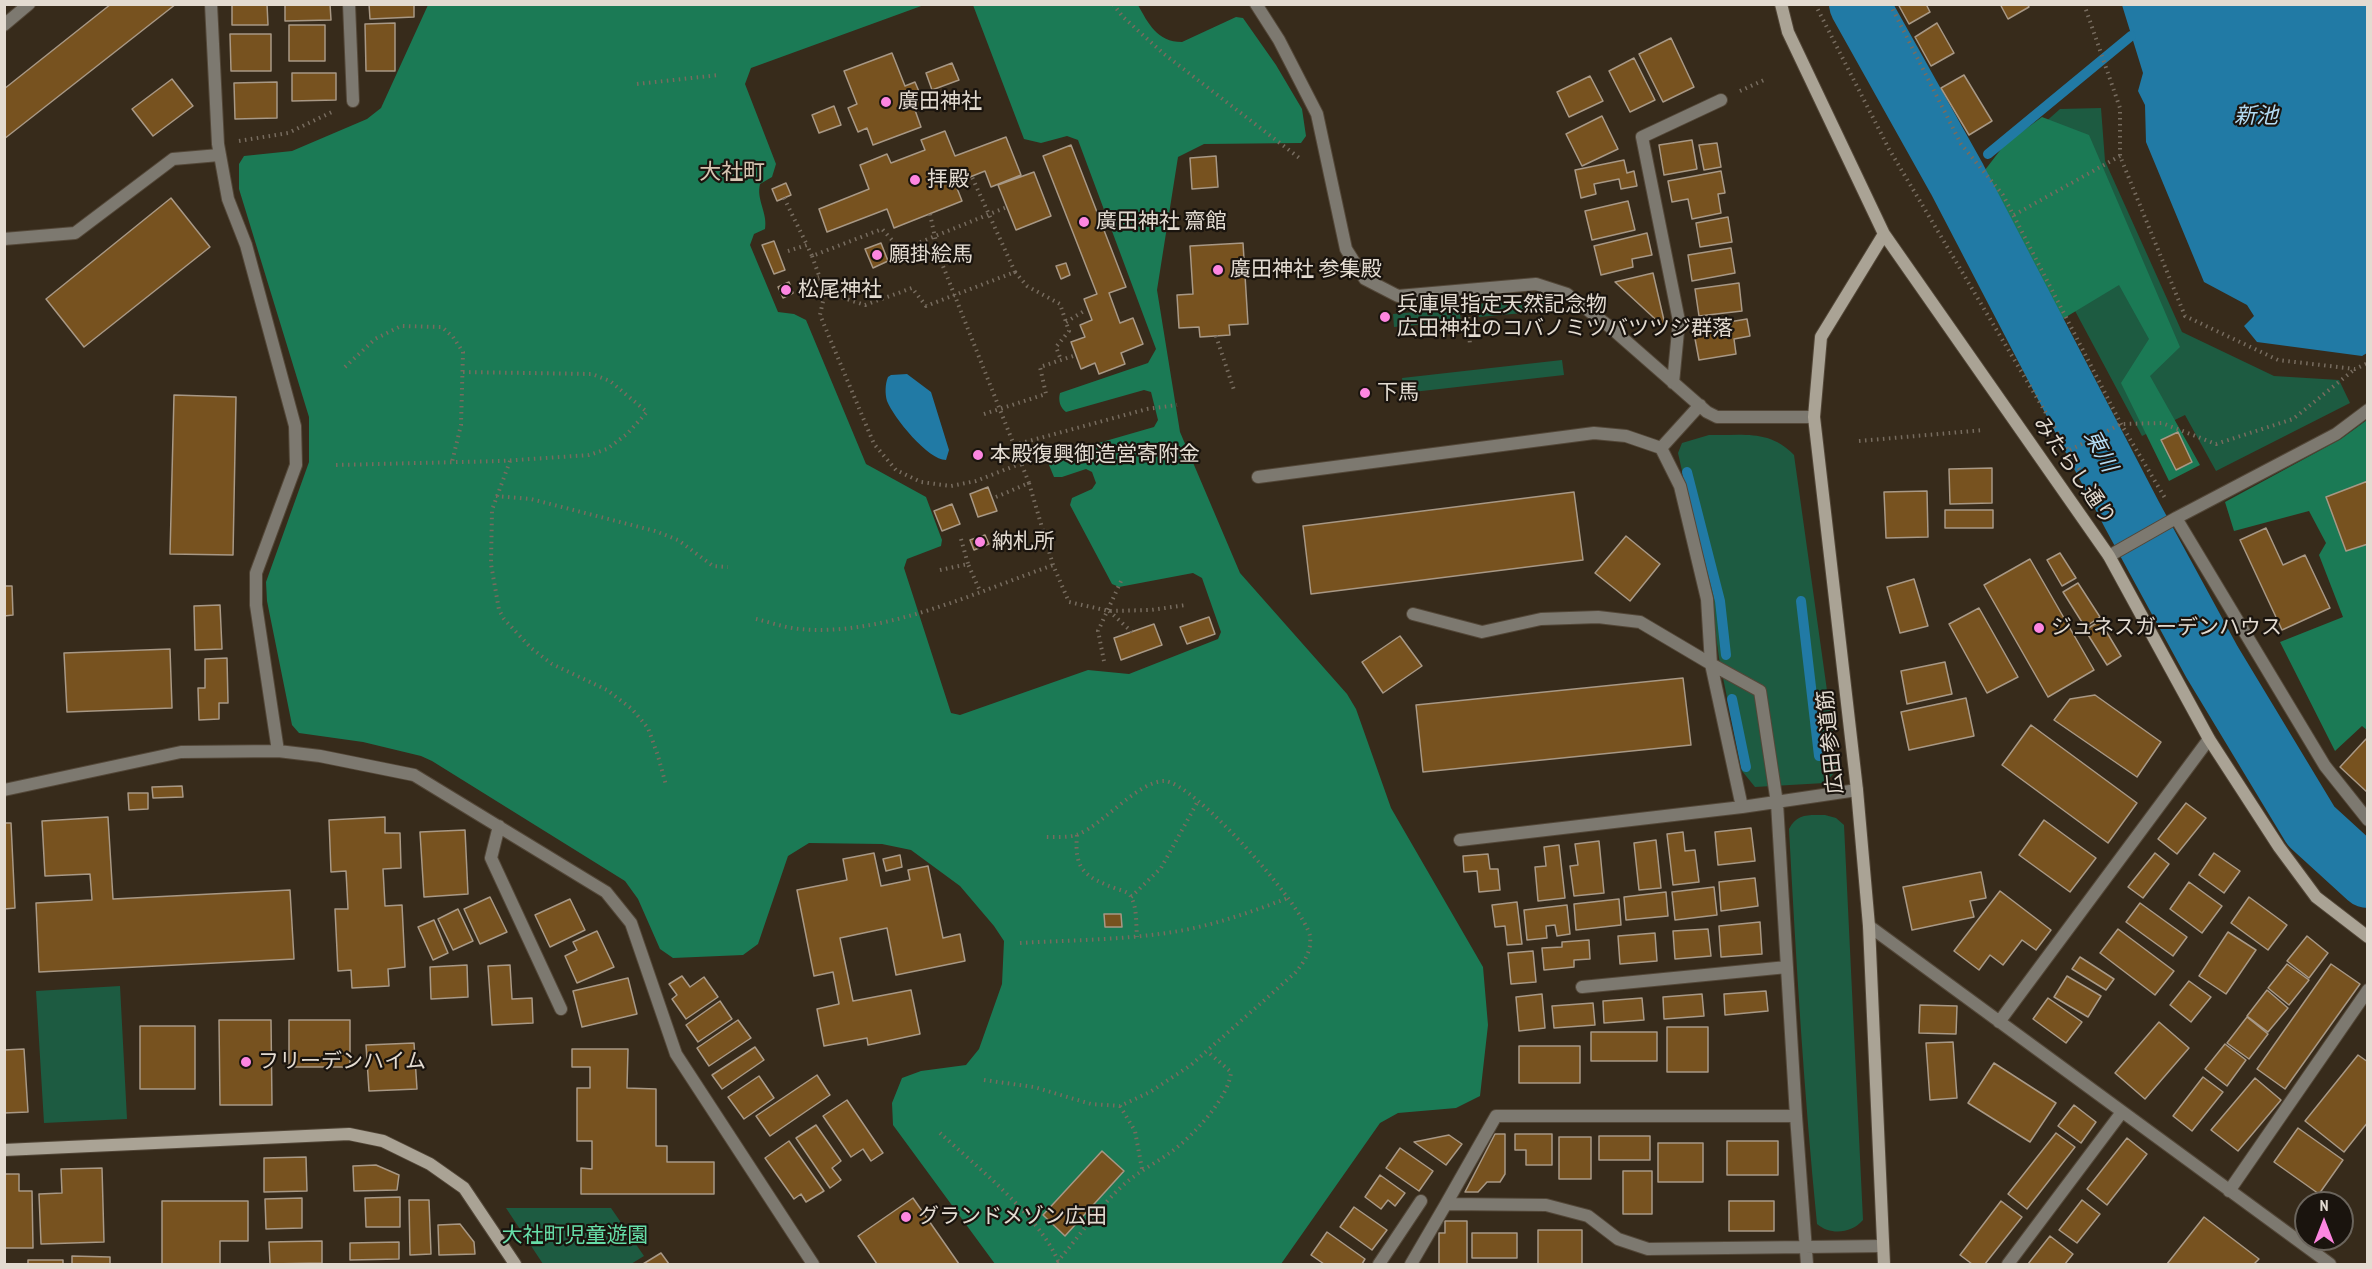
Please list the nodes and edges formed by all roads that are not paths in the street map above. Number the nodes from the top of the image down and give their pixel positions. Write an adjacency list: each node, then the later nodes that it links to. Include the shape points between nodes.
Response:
1 (30, 4): 6 (street)
2 (211, 4): 9 (street)
3 (349, 4): 8 (street)
4 (1256, 4): 12 (street, via 1317,114 1346,249 1365,279 1398,296 1536,284 1567,294)
5 (1781, 4): 10 (street, みたらし通り, via 1788,32)
6 (4, 25)
7 (1720, 100): 12 (street, via 1642,137 1679,321)
8 (353, 101)
9 (219, 150): 11 (street, via 173,159 75,233); 23 (street, via 228,199 246,245 295,426 296,465 256,573 256,605)
10 (1884, 234): 15 (street, 広田参道筋, via 1821,337); 19 (street, みたらし通り)
11 (4, 239)
12 (1673, 383): 13 (street)
13 (1700, 405): 15 (street, via 1717,417); 16 (street)
14 (2367, 410): 18 (street, via 2336,434)
15 (1814, 417): 25 (street, 広田参道筋)
16 (1661, 448): 17 (street, via 1626,436 1594,433); 21 (street, via 1680,486 1707,599)
17 (1258, 477)
18 (2172, 520): 19 (street); 28 (street, via 2325,766)
19 (2109, 556): 22 (street, みたらし通り)
20 (1413, 614): 21 (street, via 1482,632 1540,618 1598,617 1640,622)
21 (1711, 664): 26 (street, via 1760,691); 27 (street)
22 (2210, 739): 32 (street, みたらし通り, via 2316,897); 37 (street)
23 (278, 751): 24 (street, via 181,752); 29 (street, via 414,775)
24 (4, 790)
25 (1857, 790): 26 (street); 31 (street, 広田参道筋)
26 (1777, 803): 27 (street); 33 (street)
27 (1742, 807): 30 (street)
28 (2367, 820)
29 (499, 826): 36 (street, via 491,858); 47 (street, via 606,892 631,923 676,1054)
30 (1460, 840)
31 (1869, 926): 37 (street); 45 (street, 広田参道筋)
32 (2367, 937)
33 (1787, 967): 34 (street); 39 (street)
34 (1582, 987)
35 (2367, 990): 41 (street)
36 (561, 1009)
37 (2000, 1022): 38 (street)
38 (2122, 1113): 41 (street); 52 (street)
39 (1796, 1116): 43 (street, via 1496,1116); 44 (street)
40 (4, 1150): 46 (street, via 349,1134 383,1140 430,1164 464,1188)
41 (2229, 1191): 53 (street)
42 (1421, 1201): 48 (street)
43 (1446, 1204): 44 (street, via 1546,1205 1588,1216 1618,1239 1648,1249); 49 (street)
44 (1807, 1247): 45 (street); 50 (street)
45 (1884, 1256): 51 (street)
46 (515, 1264)
47 (813, 1264)
48 (1379, 1264)
49 (1411, 1264)
50 (1807, 1264)
51 (1895, 1264)
52 (2008, 1264)
53 (2330, 1264)

